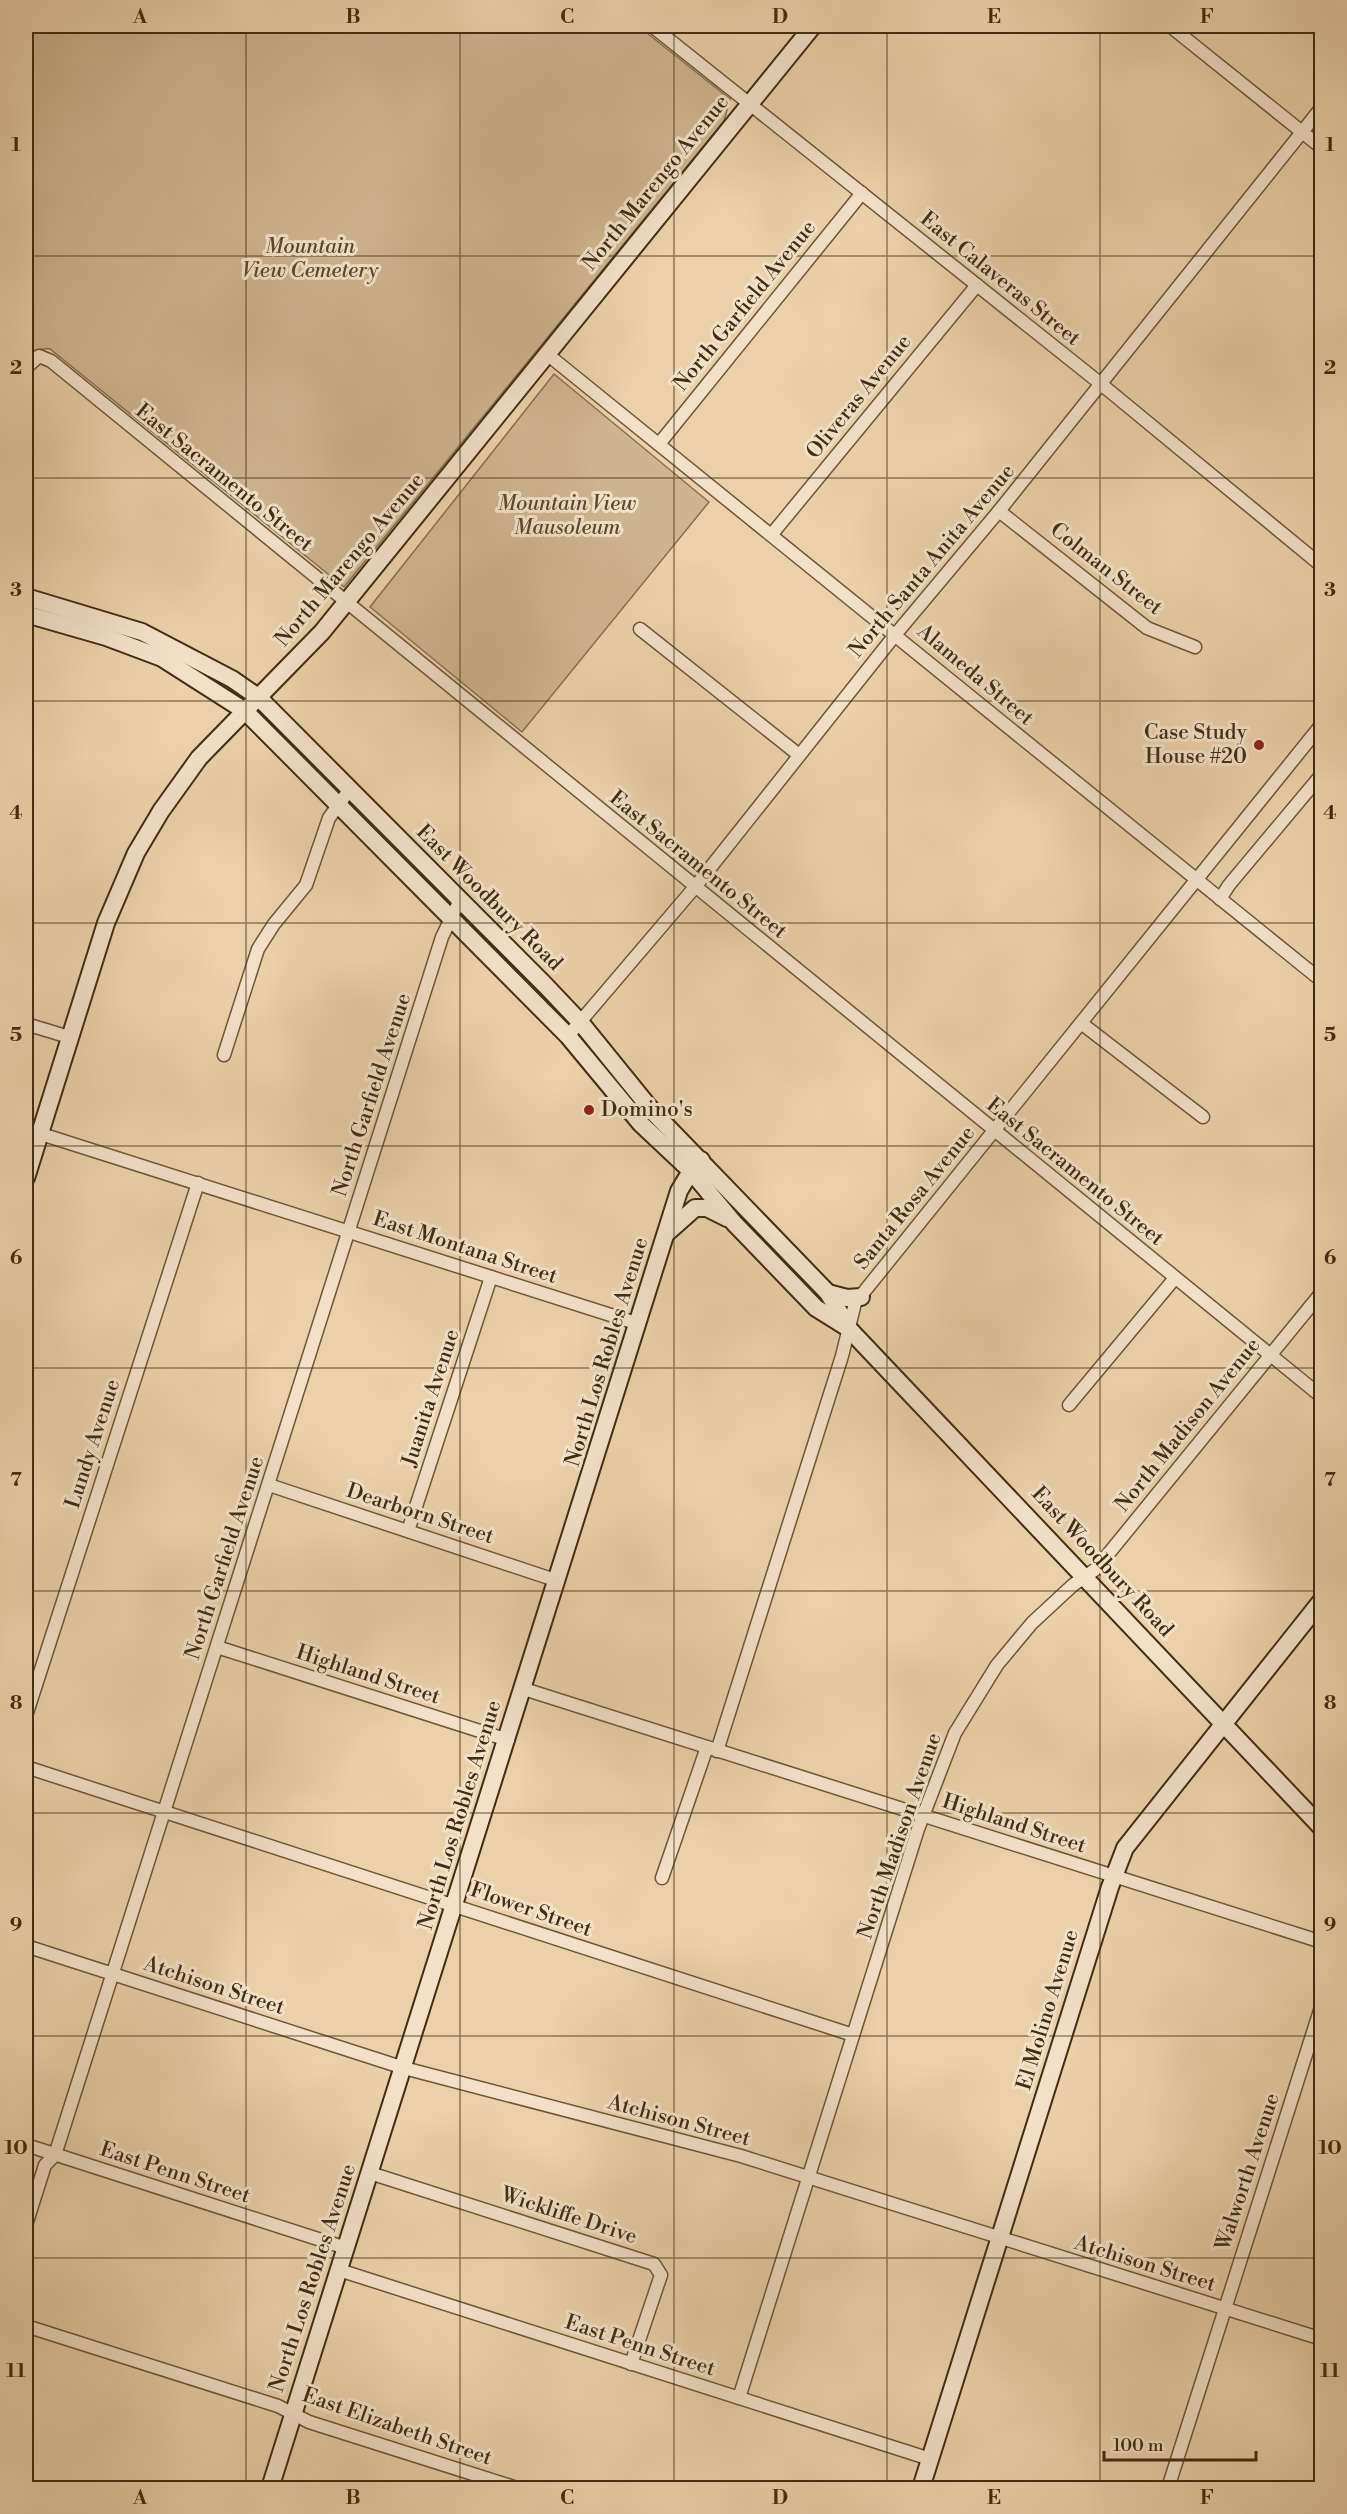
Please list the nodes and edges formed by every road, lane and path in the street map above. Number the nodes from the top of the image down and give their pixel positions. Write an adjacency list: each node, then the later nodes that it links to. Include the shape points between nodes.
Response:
1 (652, 26): 4 (street, East Calaveras Street)
2 (813, 26): 4 (street, North Marengo Avenue)
3 (1170, 26): 6 (street)
4 (749, 104): 8 (street, East Calaveras Street); 10 (street, North Marengo Avenue)
5 (1322, 107): 6 (street, North Santa Anita Avenue)
6 (1301, 132): 7 (street); 12 (street, North Santa Anita Avenue)
7 (1322, 148)
8 (862, 193): 9 (street, East Calaveras Street); 13 (street, North Garfield Avenue)
9 (977, 285): 12 (street, East Calaveras Street); 15 (street, Oliveras Avenue)
10 (547, 354): 13 (street, Alameda Street); 18 (street, North Marengo Avenue)
11 (26, 368): 18 (street, East Sacramento Street, via 39,356 51,361)
12 (1101, 384): 14 (street, North Santa Anita Avenue); 16 (street, East Calaveras Street)
13 (659, 444): 15 (street, Alameda Street)
14 (999, 511): 21 (street, North Santa Anita Avenue); 22 (street, Colman Street, via 1147,628)
15 (772, 534): 21 (street, Alameda Street)
16 (1322, 566)
17 (26, 597): 23 (street, East Woodbury Road, via 142,632)
18 (345, 603): 23 (street, North Marengo Avenue); 31 (street, East Sacramento Street)
19 (26, 614): 24 (street, East Woodbury Road, via 162,657)
20 (640, 629): 26 (street)
21 (895, 635): 26 (street, North Santa Anita Avenue); 30 (street, Alameda Street)
22 (1195, 647)
23 (258, 697): 24 (street, North Marengo Avenue); 28 (street, East Woodbury Road)
24 (245, 711): 29 (street, East Woodbury Road); 40 (street, North Marengo Avenue, via 200,758 136,853 106,922)
25 (1322, 724): 30 (street, Santa Rosa Avenue)
26 (800, 755): 31 (street, North Santa Anita Avenue)
27 (1322, 774): 32 (street)
28 (350, 789): 29 (street); 33 (street, East Woodbury Road)
29 (339, 806): 34 (street, East Woodbury Road); 41 (street, via 329,818 306,885 258,949)
30 (1197, 880): 32 (street, Alameda Street); 37 (street, Santa Rosa Avenue)
31 (694, 887): 36 (street, North Santa Anita Avenue); 45 (street, East Sacramento Street)
32 (1220, 899): 35 (street, Alameda Street)
33 (459, 902): 34 (street, North Garfield Avenue); 36 (street, East Woodbury Road)
34 (452, 918): 39 (street, East Woodbury Road); 51 (street, North Garfield Avenue, via 442,937)
35 (1322, 981)
36 (581, 1023): 39 (street, North Santa Anita Avenue); 42 (street, East Woodbury Road)
37 (1081, 1023): 44 (street); 45 (street, Santa Rosa Avenue)
38 (26, 1024): 40 (street)
39 (568, 1036): 43 (street, East Woodbury Road)
40 (69, 1037): 46 (street, North Marengo Avenue)
41 (224, 1055)
42 (629, 1084): 43 (street); 47 (street, East Woodbury Road)
43 (617, 1096): 47 (street, East Woodbury Road, via 641,1124)
44 (1203, 1117)
45 (994, 1131): 54 (street, East Sacramento Street); 57 (street, Santa Rosa Avenue)
46 (38, 1133): 48 (street, North Marengo Avenue); 49 (street, East Montana Street)
47 (696, 1165): 50 (street, East Woodbury Road); 52 (street, North Los Robles Avenue, via 680,1188); 56 (street, East Woodbury Road)
48 (26, 1178)
49 (198, 1183): 51 (street, East Montana Street); 70 (street, Lundy Avenue)
50 (734, 1223): 52 (street, via 707,1208 694,1208); 59 (street, East Woodbury Road, via 816,1308)
51 (349, 1231): 53 (street, East Montana Street); 63 (street, North Garfield Avenue)
52 (668, 1232): 58 (street, North Los Robles Avenue)
53 (491, 1277): 58 (street, East Montana Street); 64 (street, Juanita Avenue)
54 (1174, 1278): 60 (street, East Sacramento Street); 62 (street)
55 (1322, 1292): 60 (street, North Madison Avenue)
56 (828, 1293): 57 (street); 59 (street, East Woodbury Road)
57 (861, 1297): 59 (street, Santa Rosa Avenue, via 855,1303)
58 (639, 1324): 66 (street, North Los Robles Avenue)
59 (849, 1328): 65 (street, East Woodbury Road); 73 (street, Santa Rosa Avenue, via 745,1668)
60 (1270, 1355): 61 (street, East Sacramento Street); 65 (street, North Madison Avenue, via 1103,1560)
61 (1322, 1397)
62 (1070, 1405)
63 (269, 1485): 64 (street, Dearborn Street); 68 (street, North Garfield Avenue)
64 (408, 1531): 66 (street, Dearborn Street)
65 (1085, 1575): 71 (street, East Woodbury Road); 76 (street, North Madison Avenue, via 1032,1623 997,1665 955,1733)
66 (558, 1581): 69 (street, North Los Robles Avenue)
67 (1318, 1610): 71 (street, El Molino Avenue)
68 (217, 1647): 72 (street, Highland Street); 75 (street, North Garfield Avenue)
69 (524, 1689): 72 (street, North Los Robles Avenue); 73 (street, Highland Street)
70 (26, 1716)
71 (1224, 1724): 77 (street, East Woodbury Road); 78 (street, El Molino Avenue, via 1137,1831)
72 (508, 1740): 80 (street, North Los Robles Avenue)
73 (712, 1749): 76 (street, Highland Street); 79 (street, Santa Rosa Avenue)
74 (26, 1767): 75 (street, Flower Street)
75 (164, 1811): 80 (street, Flower Street); 83 (street, North Garfield Avenue)
76 (924, 1815): 78 (street, Highland Street); 85 (street, North Madison Avenue)
77 (1322, 1828)
78 (1113, 1876): 81 (street, Highland Street); 92 (street, El Molino Avenue)
79 (662, 1878)
80 (456, 1905): 85 (street, Flower Street); 86 (street, North Los Robles Avenue)
81 (1322, 1942)
82 (26, 1946): 83 (street, Atchison Street)
83 (111, 1974): 86 (street, Atchison Street); 88 (street, North Garfield Avenue)
84 (1322, 2004): 95 (street, Walworth Avenue)
85 (853, 2035): 90 (street, North Madison Avenue)
86 (404, 2068): 89 (street, North Los Robles Avenue); 90 (street, Atchison Street)
87 (26, 2145): 88 (street, East Penn Street)
88 (55, 2155): 91 (street, North Garfield Avenue, via 45,2165); 93 (street, East Penn Street)
89 (370, 2173): 93 (street, North Los Robles Avenue); 98 (street, Wickliffe Drive, via 654,2264 661,2275)
90 (808, 2177): 92 (street, Atchison Street); 99 (street, North Madison Avenue)
91 (26, 2225)
92 (1000, 2240): 95 (street, Atchison Street); 101 (street, El Molino Avenue)
93 (346, 2248): 94 (street, North Los Robles Avenue)
94 (339, 2270): 98 (street, East Penn Street); 100 (street, North Los Robles Avenue)
95 (1225, 2308): 97 (street, Atchison Street); 105 (street, Walworth Avenue)
96 (26, 2326): 100 (street, East Elizabeth Street)
97 (1322, 2339)
98 (631, 2364): 99 (street, East Penn Street)
99 (739, 2398): 101 (street, East Penn Street)
100 (294, 2413): 102 (street, North Los Robles Avenue); 103 (street, East Elizabeth Street, via 309,2422)
101 (930, 2459): 104 (street, El Molino Avenue)
102 (270, 2488)
103 (517, 2488)
104 (921, 2488)
105 (1168, 2488)

